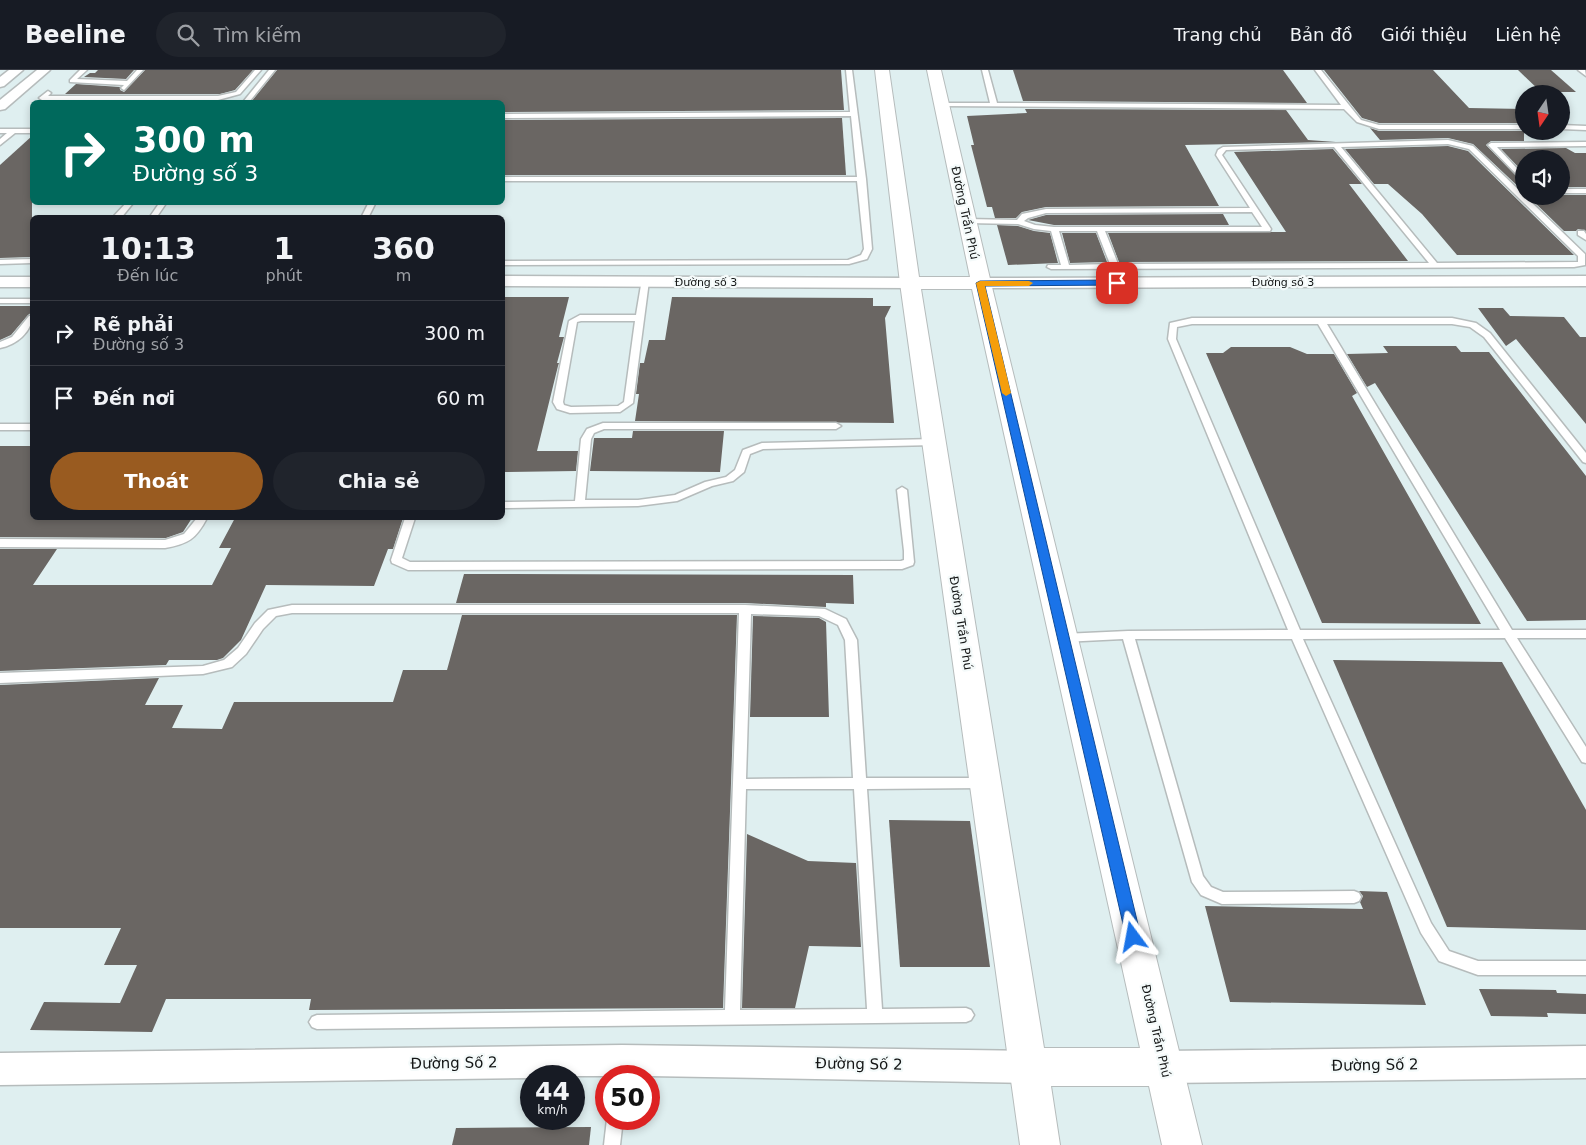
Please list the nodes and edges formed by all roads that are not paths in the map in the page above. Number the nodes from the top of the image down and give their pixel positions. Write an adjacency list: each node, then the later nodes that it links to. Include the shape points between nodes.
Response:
1 (17, 70): 15 (street)
2 (44, 70): 19 (street)
3 (84, 70): 14 (lane, via 72,81)
4 (140, 70): 14 (lane)
5 (258, 70): 17 (lane, via 238,93 227,96)
6 (272, 70): 18 (lane)
7 (849, 70): 23 (lane)
8 (882, 70): 58 (main road, Đường Trần Phú)
9 (934, 70): 20 (main road, Đường Trần Phú)
10 (985, 70): 21 (lane)
11 (1318, 70): 22 (lane)
12 (1581, 70): 13 (lane)
13 (1586, 74)
14 (129, 83): 17 (lane)
15 (0, 84)
16 (48, 92): 17 (lane, via 42,98)
17 (114, 98)
18 (248, 100)
19 (0, 106)
20 (942, 106): 21 (lane); 42 (main road, Đường Trần Phú)
21 (994, 106): 22 (lane)
22 (1346, 107): 25 (lane, via 1359,121 1379,127)
23 (855, 114): 24 (lane); 36 (lane)
24 (505, 116)
25 (1515, 127)
26 (1570, 128): 27 (lane)
27 (1586, 128)
28 (0, 131): 29 (lane)
29 (13, 131): 30 (lane); 31 (lane)
30 (30, 131)
31 (0, 143)
32 (1586, 144): 34 (lane, via 1491,145)
33 (1336, 145): 40 (lane, via 1225,148 1220,151 1219,155); 49 (lane); 49 (lane, via 1448,142 1471,147 1582,256 1582,263 1574,266)
34 (1515, 170)
35 (505, 179): 36 (lane)
36 (862, 179): 48 (lane, via 868,249 864,257 849,262)
37 (1570, 191): 38 (lane)
38 (1586, 191)
39 (129, 205): 41 (lane)
40 (1256, 210): 43 (lane, via 1046,211 1025,216); 45 (lane, via 1267,229)
41 (119, 215)
42 (967, 221): 43 (lane); 59 (main road, Đường Trần Phú)
43 (1019, 222): 44 (lane)
44 (1054, 229): 45 (lane); 51 (lane)
45 (1100, 229): 52 (lane)
46 (30, 261): 47 (lane)
47 (0, 262)
48 (505, 264)
49 (1435, 266): 52 (lane)
50 (1051, 267): 51 (lane)
51 (1066, 267): 52 (lane)
52 (1115, 267)
53 (505, 281): 54 (street, Đường số 3)
54 (645, 281): 58 (street, Đường số 3); 62 (lane)
55 (1586, 281): 59 (street, Đường số 3)
56 (0, 282): 57 (street)
57 (30, 282)
58 (910, 283): 59 (main road); 69 (main road, Đường Trần Phú)
59 (980, 283): 82 (main road, Đường Trần Phú)
60 (0, 301): 61 (lane)
61 (30, 301)
62 (640, 318): 62 (lane, via 626,407 570,410 560,407 558,402 573,321 580,318)
63 (30, 320): 65 (lane, via 16,338)
64 (1321, 321): 70 (lane, via 1452,321 1473,325 1487,335); 80 (lane); 81 (lane, via 1192,321 1173,325 1172,338)
65 (0, 345)
66 (836, 426): 72 (lane, via 603,426 590,431 586,440)
67 (0, 427): 68 (lane)
68 (30, 427)
69 (934, 442): 72 (lane, via 762,446 746,452 739,472 734,476 677,498 638,503); 86 (main road, Đường Trần Phú)
70 (1586, 460)
71 (902, 490): 75 (lane, via 909,562 902,565 408,566 396,560)
72 (580, 504): 73 (lane)
73 (505, 506)
74 (201, 520): 76 (lane, via 194,534 182,541 165,544)
75 (409, 520)
76 (0, 543)
77 (745, 609): 83 (lane, via 292,609 272,613 228,664 203,670); 85 (lane, via 821,612 842,622 851,640); 87 (lane)
78 (1586, 634): 80 (lane)
79 (1128, 635): 81 (lane); 82 (lane); 88 (lane, via 1197,878 1206,891 1222,898)
80 (1508, 635): 81 (lane); 84 (lane)
81 (1296, 636): 89 (lane, via 1426,928 1444,956 1478,968)
82 (1063, 638): 96 (main road, Đường Trần Phú)
83 (0, 678)
84 (1586, 758)
85 (860, 783): 86 (lane); 87 (lane); 91 (lane)
86 (985, 783): 95 (main road, Đường Trần Phú)
87 (740, 784): 92 (lane)
88 (1354, 897)
89 (1586, 968)
90 (966, 1015): 91 (lane)
91 (875, 1016): 92 (lane)
92 (732, 1018): 93 (lane)
93 (318, 1022)
94 (1586, 1062): 96 (street, Đường Số 2)
95 (1028, 1067): 96 (main road); 99 (street, Đường Số 2); 102 (main road, Đường Trần Phú)
96 (1164, 1068): 103 (main road, Đường Trần Phú)
97 (0, 1069): 98 (street, Đường Số 2)
98 (595, 1069)
99 (660, 1069)
100 (614, 1130): 101 (lane)
101 (612, 1145)
102 (1040, 1145)
103 (1182, 1145)

